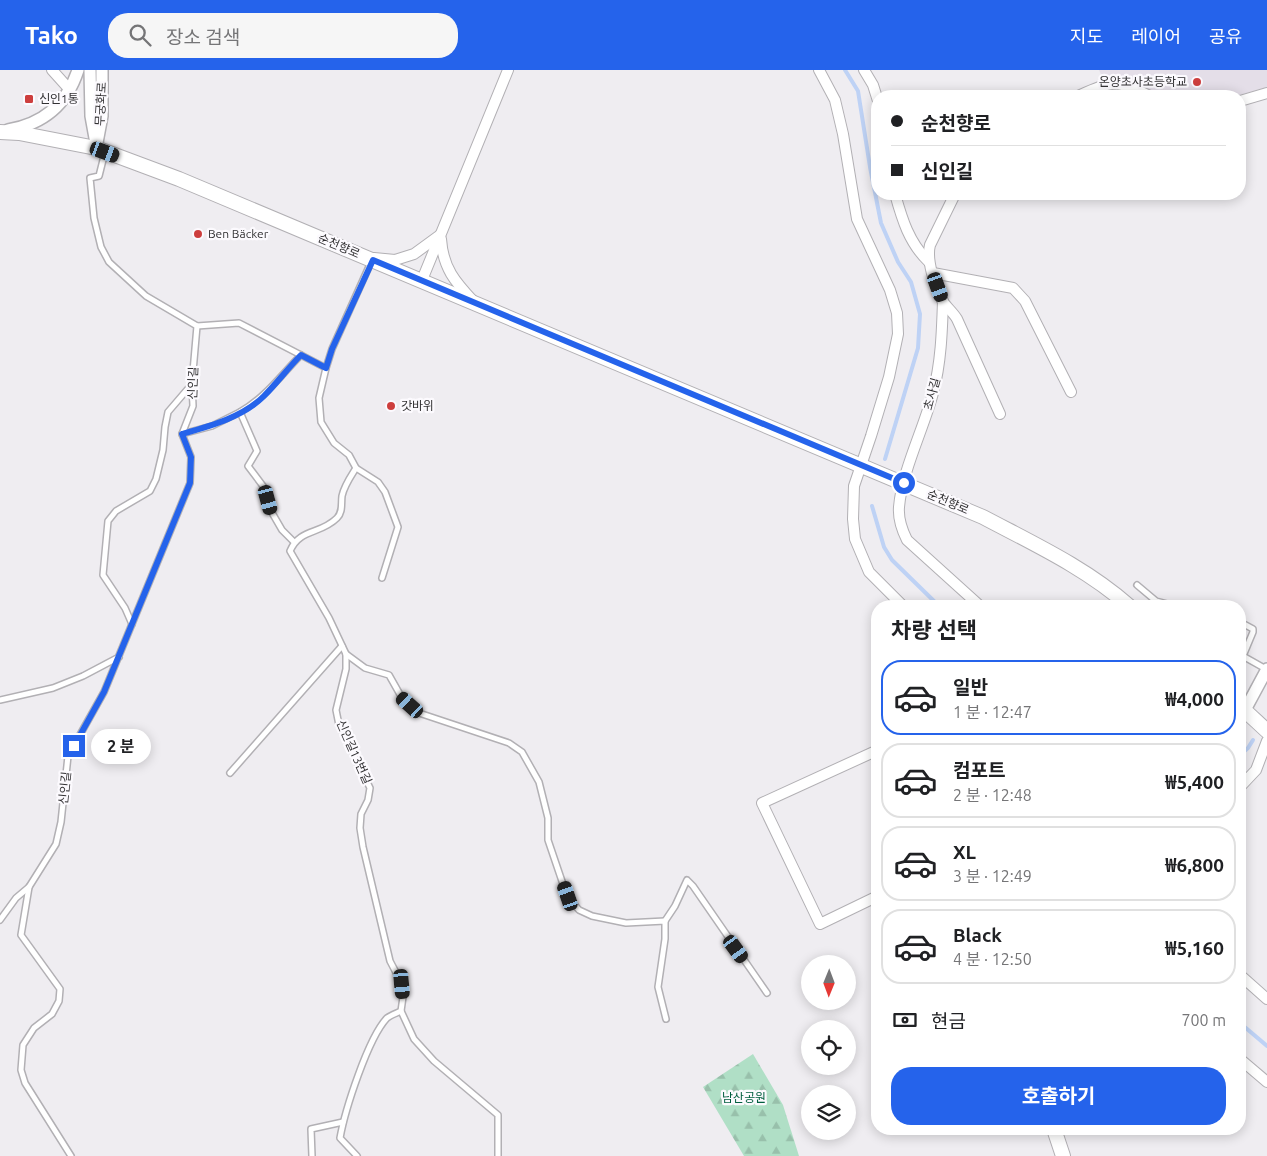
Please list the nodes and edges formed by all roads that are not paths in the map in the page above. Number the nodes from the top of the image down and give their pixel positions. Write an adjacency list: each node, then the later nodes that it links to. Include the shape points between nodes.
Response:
1 (52, 70): 8 (street)
2 (78, 70): 8 (street)
3 (90, 70): 15 (street, 무궁화로, via 91,116)
4 (102, 70): 15 (street, 무궁화로)
5 (508, 70): 18 (street)
6 (819, 70): 33 (street, via 835,100 857,219 890,290 896,313 898,334 889,377)
7 (864, 70): 9 (street)
8 (70, 90): 14 (street, via 47,115)
9 (875, 90)
10 (1091, 90): 11 (street, via 1113,83)
11 (1137, 90)
12 (1267, 93): 13 (street)
13 (1246, 99)
14 (0, 131): 15 (main road, 순천향로)
15 (101, 150): 19 (main road, 순천향로); 25 (lane, via 99,176 90,178 94,218 101,247 109,262 146,296)
16 (897, 200): 20 (street, via 903,223 919,252)
17 (952, 200): 20 (street, via 930,245)
18 (441, 234): 19 (street, via 414,254 395,260); 22 (street); 24 (street, via 446,265 455,282)
19 (370, 259): 22 (main road, 순천향로); 27 (lane)
20 (929, 262): 21 (street)
21 (932, 273): 23 (street); 29 (street, via 1013,288 1025,300)
22 (422, 280): 24 (main road, 순천향로)
23 (943, 301): 31 (street, via 957,319); 35 (street, 초사길, via 941,350 934,392)
24 (475, 302): 33 (main road, 순천향로)
25 (197, 326): 26 (lane, via 239,323); 28 (lane, 신인길)
26 (301, 355): 27 (lane); 30 (lane, via 263,397)
27 (326, 368): 34 (lane, via 319,398 321,422)
28 (192, 383): 32 (lane, 신인길, via 193,406); 43 (lane, via 168,412 156,479 150,491 116,511 108,521 103,575)
29 (1071, 392)
30 (240, 412): 32 (lane, via 212,426); 36 (lane, via 257,451 248,466 266,490 271,511 282,530)
31 (1000, 414)
32 (182, 434): 43 (lane, 신인길, via 191,457 190,483)
33 (861, 465): 35 (main road, 순천향로); 39 (street, via 854,486 852,519 855,539 869,572)
34 (356, 468): 36 (lane, via 342,495 339,516 326,528); 37 (lane, via 378,482 398,527)
35 (904, 483): 40 (street, 초사길, via 899,508 901,527 907,540); 41 (main road, 순천향로, via 983,517 1069,562)
36 (294, 542): 46 (lane, via 290,551)
37 (382, 578)
38 (1137, 585): 42 (lane)
39 (897, 600)
40 (973, 600)
41 (1122, 600)
42 (1155, 600)
43 (132, 624): 48 (lane, 신인길)
44 (1246, 624): 45 (lane, via 1253,632)
45 (1246, 645)
46 (342, 646): 47 (lane); 57 (lane)
47 (346, 654): 62 (lane, via 364,668 389,675 402,698 418,713 509,743 522,752 539,782 548,818 548,840 568,896 579,910 626,923); 66 (lane, 신인길13번길, via 346,669 336,710 339,725 370,788 360,828 390,961 402,984)
48 (120, 657): 51 (lane, via 53,688); 59 (lane, 신인길, via 68,756 56,844)
49 (1246, 658): 50 (lane)
50 (1267, 669): 52 (street)
51 (0, 700)
52 (1246, 703)
53 (1246, 713): 54 (main road)
54 (1267, 731)
55 (1267, 741): 58 (street, via 1256,770)
56 (871, 753): 60 (street, via 762,803 820,924)
57 (230, 773)
58 (1246, 781)
59 (29, 887): 61 (lane, 신인길, via 16,898); 72 (lane, via 22,935 60,989 60,1001 52,1014 34,1028 23,1046 22,1070 25,1083)
60 (871, 899)
61 (0, 920)
62 (665, 921): 64 (lane, via 686,880); 67 (lane, via 658,987)
63 (1246, 980): 65 (street)
64 (767, 993)
65 (1267, 999)
66 (401, 1011): 70 (lane, via 388,1017 367,1052); 75 (lane, via 414,1039 434,1061 498,1115)
67 (666, 1019)
68 (1246, 1065): 69 (street)
69 (1267, 1082)
70 (343, 1122): 73 (lane, via 311,1129); 74 (lane, via 340,1138)
71 (1056, 1135): 76 (main road)
72 (71, 1156)
73 (312, 1156)
74 (357, 1156)
75 (498, 1156)
76 (1063, 1156)

